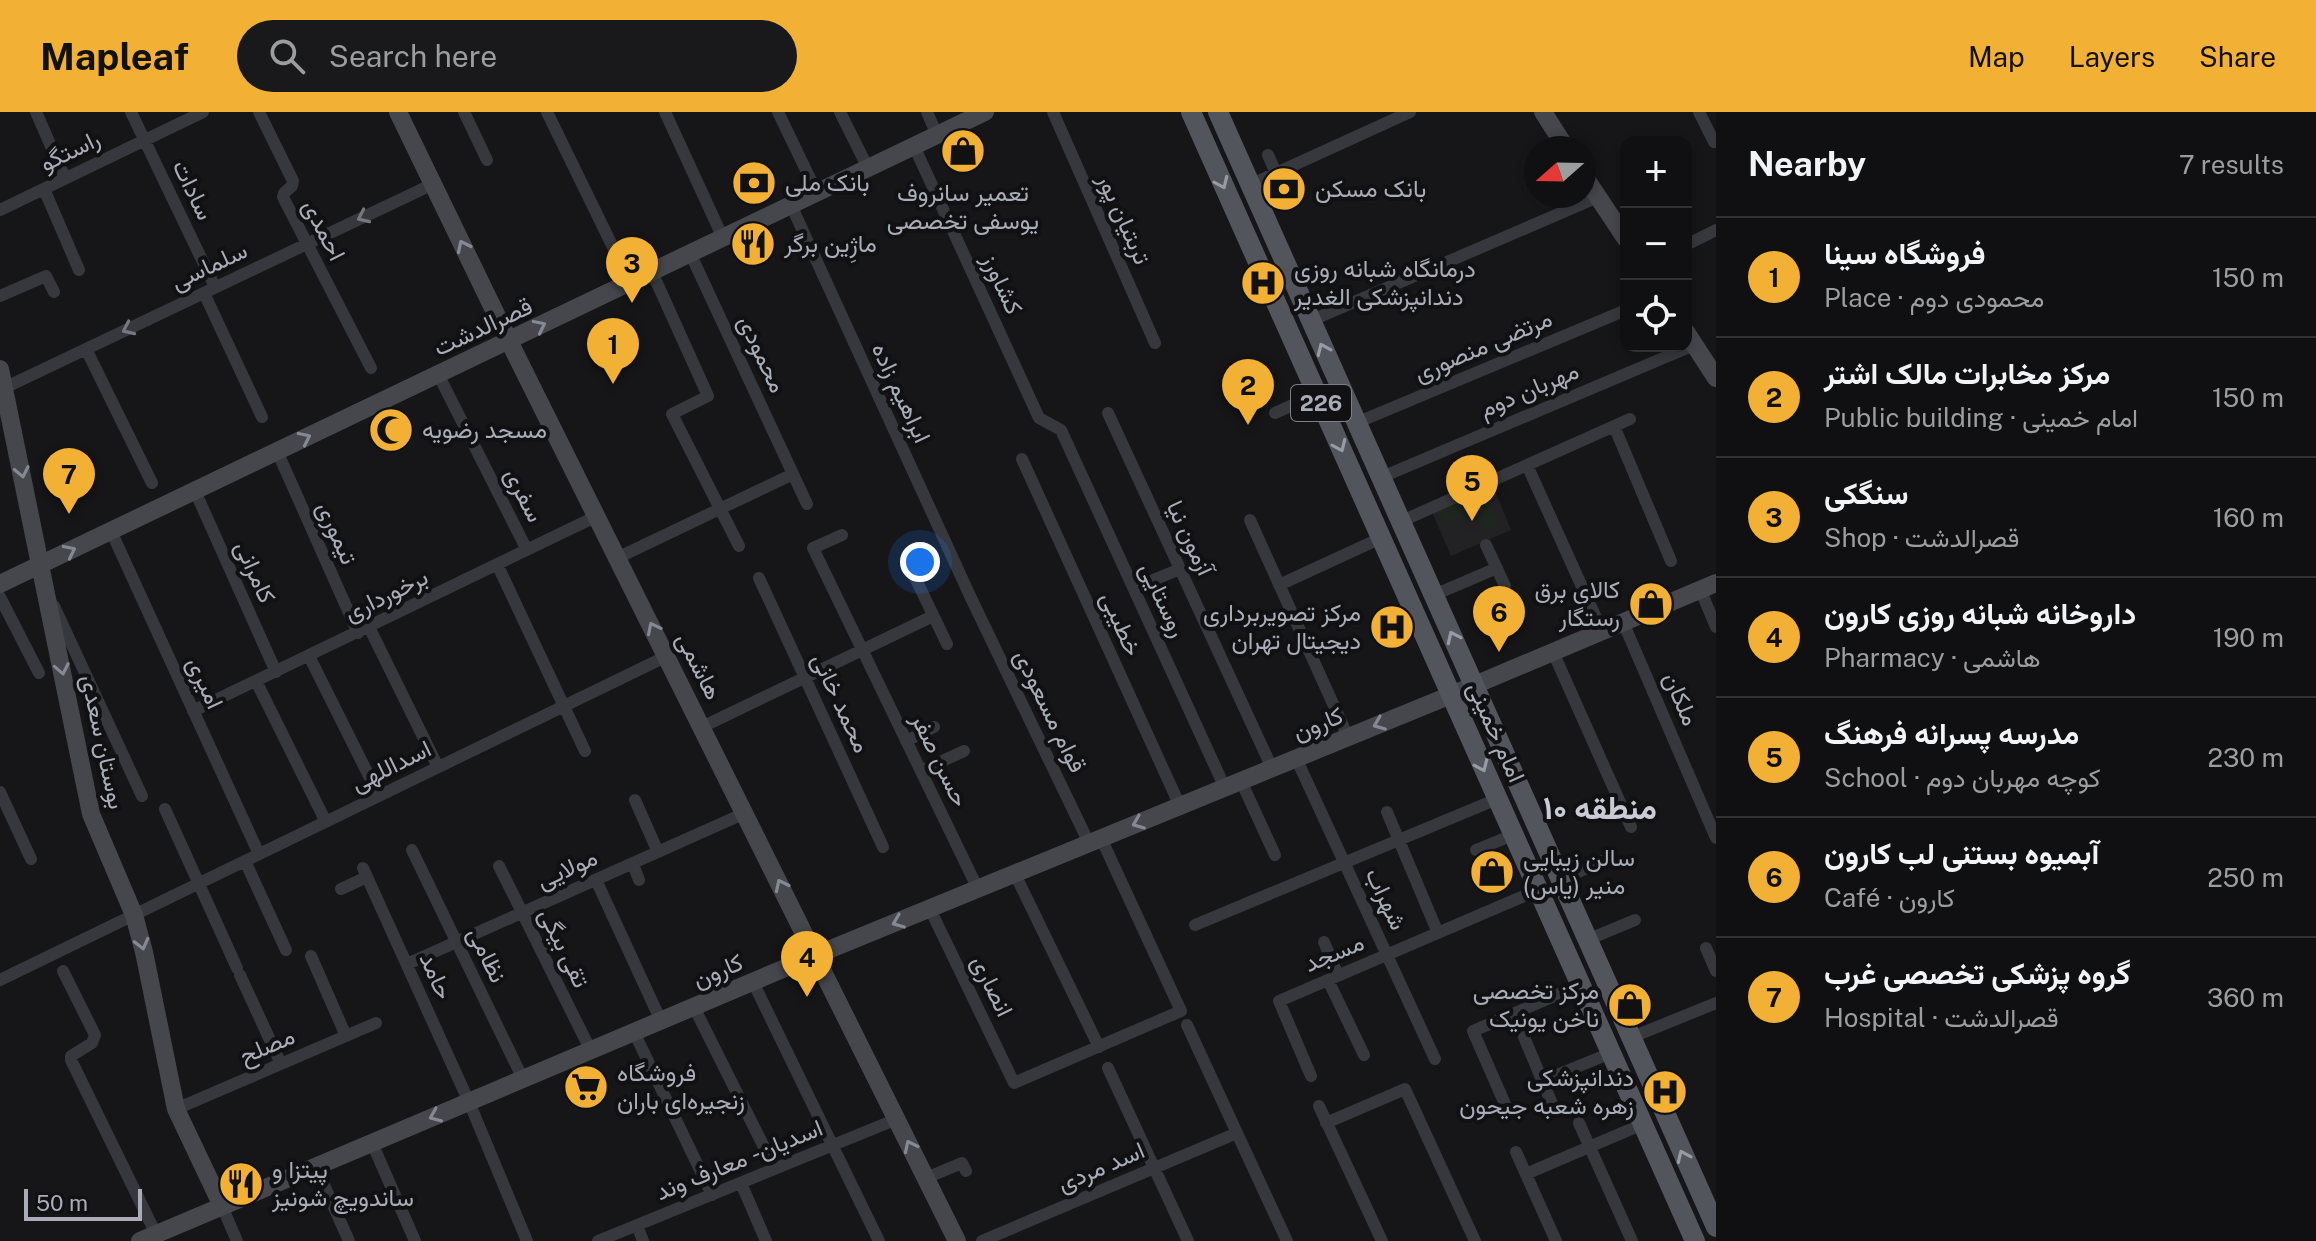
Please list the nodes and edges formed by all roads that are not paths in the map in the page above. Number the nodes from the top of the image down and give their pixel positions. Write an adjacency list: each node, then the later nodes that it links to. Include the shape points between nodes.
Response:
1 (36, 112): 28 (street)
2 (131, 112): 21 (street, سادات)
3 (203, 112): 21 (street, راستگو)
4 (259, 112): 41 (street, احمدی, via 293,181 283,197)
5 (398, 112): 29 (main road, هاشمی)
6 (464, 112): 25 (street)
7 (547, 112): 45 (street)
8 (665, 112): 39 (street)
9 (778, 112): 32 (street)
10 (840, 112): 26 (street)
11 (927, 112): 19 (street)
12 (985, 112): 19 (main road, قصرالدشت)
13 (1053, 112): 53 (street, تربتیان پور)
14 (1191, 112): 61 (main road, امام خمینی / 226, one-way to 61)
15 (1218, 112): 30 (main road, امام خمینی / 226)
16 (1410, 112): 27 (street)
17 (1544, 112): 20 (main road)
18 (1699, 112): 22 (street)
19 (937, 135): 23 (main road, قصرالدشت)
20 (1559, 136)
21 (144, 140): 28 (street, راستگو); 46 (street, سادات)
22 (1714, 142)
23 (914, 146): 26 (main road, قصرالدشت); 68 (street, کشاورز, via 1039,418)
24 (1268, 155): 27 (street)
25 (487, 160)
26 (868, 168): 32 (main road, قصرالدشت)
27 (1276, 173): 30 (street)
28 (65, 178): 31 (street, راستگو)
29 (433, 184): 41 (street, سلماسی, one-way to 41); 52 (main road, هاشمی, one-way to 29)
30 (1250, 185): 50 (main road, امام خمینی / 226)
31 (44, 189): 36 (street, راستگو); 43 (street)
32 (817, 193): 35 (main road, قصرالدشت)
33 (1596, 194): 34 (main road)
34 (1598, 197): 37 (main road); 50 (street)
35 (791, 205): 39 (main road, قصرالدشت); 103 (street, ابراهیم زاده)
36 (0, 210)
37 (1620, 230)
38 (1716, 230): 40 (street)
39 (723, 238): 42 (main road, قصرالدشت)
40 (1692, 242)
41 (306, 244): 46 (street, سلماسی); 57 (street, احمدی)
42 (690, 253): 44 (main road, قصرالدشت); 72 (street, محمودی)
43 (79, 270)
44 (652, 272): 45 (main road, قصرالدشت); 77 (street, via 708,396 672,414)
45 (630, 282): 52 (main road, قصرالدشت, one-way to 45)
46 (210, 290): 54 (street, سلماسی, one-way to 54); 64 (street, سادات)
47 (54, 292): 48 (street, via 46,276)
48 (0, 296)
49 (1620, 313): 66 (street, مرتضی منصوری)
50 (1310, 321): 66 (main road, امام خمینی / 226, one-way to 50)
51 (1692, 340): 56 (main road)
52 (509, 341): 59 (main road, قصرالدشت); 78 (main road, هاشمی)
53 (1155, 343)
54 (86, 349): 60 (street, سلماسی); 74 (street)
55 (1659, 352): 73 (street, مهربان دوم)
56 (1713, 366)
57 (371, 368)
58 (0, 369): 60 (main road, بوستان سعدی)
59 (438, 374): 69 (main road, قصرالدشت, one-way to 59); 86 (street, سفری)
60 (2, 389): 90 (main road, بوستان سعدی, one-way to 90)
61 (1317, 394): 63 (street); 83 (main road, امام خمینی / 226, one-way to 83)
62 (1108, 413): 93 (street, آزمون نیا)
63 (1275, 413)
64 (262, 417)
65 (1630, 419): 67 (street)
66 (1356, 423): 73 (main road, امام خمینی / 226)
67 (1614, 426): 71 (street); 88 (street)
68 (1061, 430): 100 (street, روستایی)
69 (277, 451): 75 (main road, قصرالدشت); 107 (street, تیموری)
70 (1022, 459): 138 (street, خطیبی)
71 (1527, 465): 80 (street); 108 (street)
72 (793, 474): 76 (street, محمودی); 77 (street)
73 (1382, 477): 80 (main road, امام خمینی / 226)
74 (152, 483)
75 (195, 491): 81 (main road, قصرالدشت); 114 (street, کامرانی)
76 (807, 504)
77 (720, 508): 85 (street); 87 (street)
78 (597, 516): 86 (street, برخورداری); 87 (main road, هاشمی)
79 (1250, 520): 97 (street)
80 (1402, 521): 101 (main road, امام خمینی / 226)
81 (111, 531): 90 (main road, قصرالدشت, one-way to 81); 121 (street, امیری)
82 (842, 535): 110 (street, حسن صفر, via 813,548)
83 (1381, 538): 97 (street); 119 (main road, امام خمینی / 226)
84 (1486, 545): 91 (street)
85 (739, 546)
86 (527, 550): 89 (street, برخورداری)
87 (617, 558): 113 (main road, هاشمی, one-way to 87)
88 (1671, 561)
89 (497, 564): 107 (street, برخورداری); 120 (street)
90 (41, 565): 95 (main road, قصرالدشت); 96 (main road, بوستان سعدی)
91 (1497, 568): 98 (street); 101 (street)
92 (911, 569): 104 (street)
93 (1180, 569): 100 (street); 130 (street, آزمون نیا)
94 (759, 578): 116 (street, محمد خانی)
95 (0, 584)
96 (45, 585): 134 (street); 170 (main road, بوستان سعدی, one-way to 170, via 91,814)
97 (1279, 585): 124 (street)
98 (1505, 586)
99 (1708, 586): 105 (main road); 106 (street)
100 (1134, 588): 132 (street, روستایی)
101 (1434, 595): 118 (main road, امام خمینی / 226, one-way to 101)
102 (0, 597): 115 (street)
103 (971, 598): 147 (street, قوام مسعودی)
104 (933, 616): 109 (street); 110 (street)
105 (1623, 622): 108 (main road); 144 (street, ملکان)
106 (1716, 627)
107 (364, 630): 112 (street, برخورداری); 129 (street, تیموری)
108 (1602, 631): 111 (main road)
109 (947, 644)
110 (862, 651): 116 (street); 125 (street, حسن صفر)
111 (1553, 652): 118 (main road); 143 (street)
112 (309, 656): 114 (street, برخورداری); 135 (street)
113 (667, 656): 120 (street, اسداللهی); 122 (main road, هاشمی)
114 (276, 672): 117 (street, برخورداری)
115 (39, 673)
116 (806, 678): 122 (street); 148 (street, محمد خانی)
117 (256, 681): 121 (street, برخورداری); 142 (street)
118 (1475, 685): 119 (main road, کارون); 163 (main road, امام خمینی / 226)
119 (1451, 695): 124 (main road, کارون, one-way to 124); 136 (main road, امام خمینی / 226, one-way to 136)
120 (565, 706): 126 (street); 129 (street, اسداللهی)
121 (193, 711): 152 (street, امیری)
122 (702, 727): 141 (main road, هاشمی)
123 (934, 727): 125 (street)
124 (1348, 737): 128 (main road, کارون)
125 (906, 741): 131 (street, حسن صفر)
126 (585, 751)
127 (964, 751): 131 (street)
128 (1296, 758): 130 (main road, کارون); 157 (street, شهراب)
129 (438, 767): 135 (street, اسداللهی)
130 (1272, 768): 132 (main road, کارون)
131 (921, 771): 166 (street, حسن صفر)
132 (1233, 784): 138 (main road, کارون); 153 (street, روستایی)
133 (0, 792): 154 (street)
134 (142, 796)
135 (379, 796): 142 (street, اسداللهی)
136 (1497, 799): 145 (main road, امام خمینی / 226); 146 (street)
137 (635, 800): 151 (street)
138 (1180, 806): 147 (main road, کارون, one-way to 147)
139 (165, 809): 164 (street)
140 (1387, 812): 146 (street)
141 (745, 813): 151 (street, مولایی); 180 (main road, هاشمی, one-way to 141)
142 (326, 822): 152 (street, اسداللهی)
143 (1631, 827)
144 (1715, 831)
145 (1513, 835): 150 (street); 167 (main road, امام خمینی / 226)
146 (1399, 840): 157 (street); 173 (street)
147 (1095, 841): 160 (main road, کارون); 198 (street, قوام مسعودی, via 1181,1011)
148 (883, 847)
149 (412, 850): 175 (street, نظامی)
150 (1476, 850)
151 (658, 852): 158 (street, مولایی)
152 (259, 854): 156 (street, اسداللهی)
153 (1275, 855)
154 (31, 859)
155 (1605, 860): 163 (street)
156 (245, 861): 164 (street, اسداللهی); 178 (street)
157 (1344, 863): 172 (street); 179 (street, شهراب)
158 (633, 864): 161 (street, مولایی); 162 (street)
159 (499, 866): 169 (street, تقی بیگی)
160 (1015, 874): 166 (main road, کارون); 198 (street)
161 (596, 880): 169 (street, مولایی); 191 (street)
162 (639, 880)
163 (1560, 880): 174 (main road, امام خمینی / 226)
164 (198, 883): 170 (street, اسداللهی); 203 (street)
165 (341, 889): 182 (street, حامد, via 365,872)
166 (978, 889): 168 (main road, کارون)
167 (1538, 890): 173 (street, مسجد); 188 (main road, امام خمینی / 226)
168 (930, 909): 180 (main road, کارون, one-way to 180); 198 (street, انصاری, via 1014,1083)
169 (522, 913): 175 (street, مولایی); 199 (street, تقی بیگی)
170 (134, 915): 186 (street); 212 (main road, بوستان سعدی, one-way to 212)
171 (1635, 920): 174 (street)
172 (1195, 925)
173 (1438, 933): 179 (street, مسجد)
174 (1587, 940): 197 (main road, امام خمینی / 226)
175 (456, 942): 182 (street, مولایی); 206 (street, نظامی)
176 (1324, 942): 185 (street)
177 (1706, 948): 184 (street)
178 (286, 950)
179 (1387, 954): 185 (street, مسجد); 202 (street, شهراب)
180 (816, 955): 187 (main road, کارون); 213 (main road, هاشمی)
181 (311, 956): 195 (street)
182 (407, 964): 208 (street, حامد)
183 (63, 971): 233 (street, via 95,1035 71,1060)
184 (1716, 971)
185 (1333, 977): 201 (street); 205 (street, مسجد, via 1279,1001)
186 (0, 980)
187 (753, 982): 190 (main road, کارون); 219 (street)
188 (1580, 985): 200 (main road, امام خمینی / 226); 210 (street, via 1473,1031)
189 (1716, 1003): 197 (street)
190 (694, 1007): 191 (main road, کارون); 224 (street)
191 (661, 1021): 194 (main road, کارون)
192 (376, 1023): 195 (street, مصلح)
193 (1187, 1025): 217 (street)
194 (634, 1032): 199 (main road, کارون); 229 (street)
195 (346, 1036): 203 (street, مصلح)
196 (1524, 1037): 207 (street)
197 (1630, 1038): 232 (main road, امام خمینی / 226, one-way to 197)
198 (1099, 1047)
199 (591, 1051): 206 (main road, کارون)
200 (1611, 1053): 207 (street); 216 (main road, امام خمینی / 226)
201 (1364, 1055)
202 (1435, 1059)
203 (281, 1064): 212 (street, مصلح)
204 (1108, 1068): 223 (street)
205 (1311, 1076)
206 (523, 1079): 208 (main road, کارون)
207 (1542, 1081): 211 (street)
208 (469, 1102): 218 (main road, کارون, one-way to 218); 237 (street, حامد)
209 (1319, 1106): 214 (street)
210 (1506, 1106)
211 (1553, 1106)
212 (176, 1109): 230 (main road, بوستان سعدی)
213 (897, 1119): 219 (street, اسدیان - معارف وند); 227 (main road, هاشمی, one-way to 213)
214 (1326, 1123): 246 (street); 247 (street, via 1405,1089)
215 (1579, 1123): 220 (street)
216 (1643, 1124): 220 (street); 250 (main road, امام خمینی / 226)
217 (1237, 1133): 223 (street, اسد مردی); 245 (street)
218 (372, 1143): 222 (main road, کارون); 236 (street)
219 (833, 1145): 224 (street, اسدیان - معارف وند); 241 (street)
220 (1590, 1147): 226 (street); 249 (street)
221 (1516, 1152): 226 (street)
222 (316, 1167): 230 (main road, کارون); 235 (street)
223 (1154, 1168): 243 (street, اسد مردی); 244 (street)
224 (775, 1169): 228 (street, اسدیان - معارف وند)
225 (966, 1171): 227 (street, via 962,1163)
226 (1526, 1174): 248 (street)
227 (926, 1178): 242 (main road, هاشمی)
228 (741, 1183): 229 (street, اسدیان - معارف وند); 240 (street)
229 (712, 1195): 231 (street, اسدیان - معارف وند)
230 (222, 1206): 233 (main road, کارون); 234 (street)
231 (637, 1225): 238 (street, اسدیان - معارف وند); 239 (street)
232 (1716, 1227)
233 (148, 1238)
234 (237, 1241)
235 (349, 1241)
236 (415, 1241)
237 (527, 1241)
238 (598, 1241)
239 (643, 1241)
240 (766, 1241)
241 (879, 1241)
242 (957, 1241)
243 (982, 1241)
244 (1188, 1241)
245 (1287, 1241)
246 (1382, 1241)
247 (1475, 1241)
248 (1556, 1241)
249 (1632, 1241)
250 (1695, 1241)

